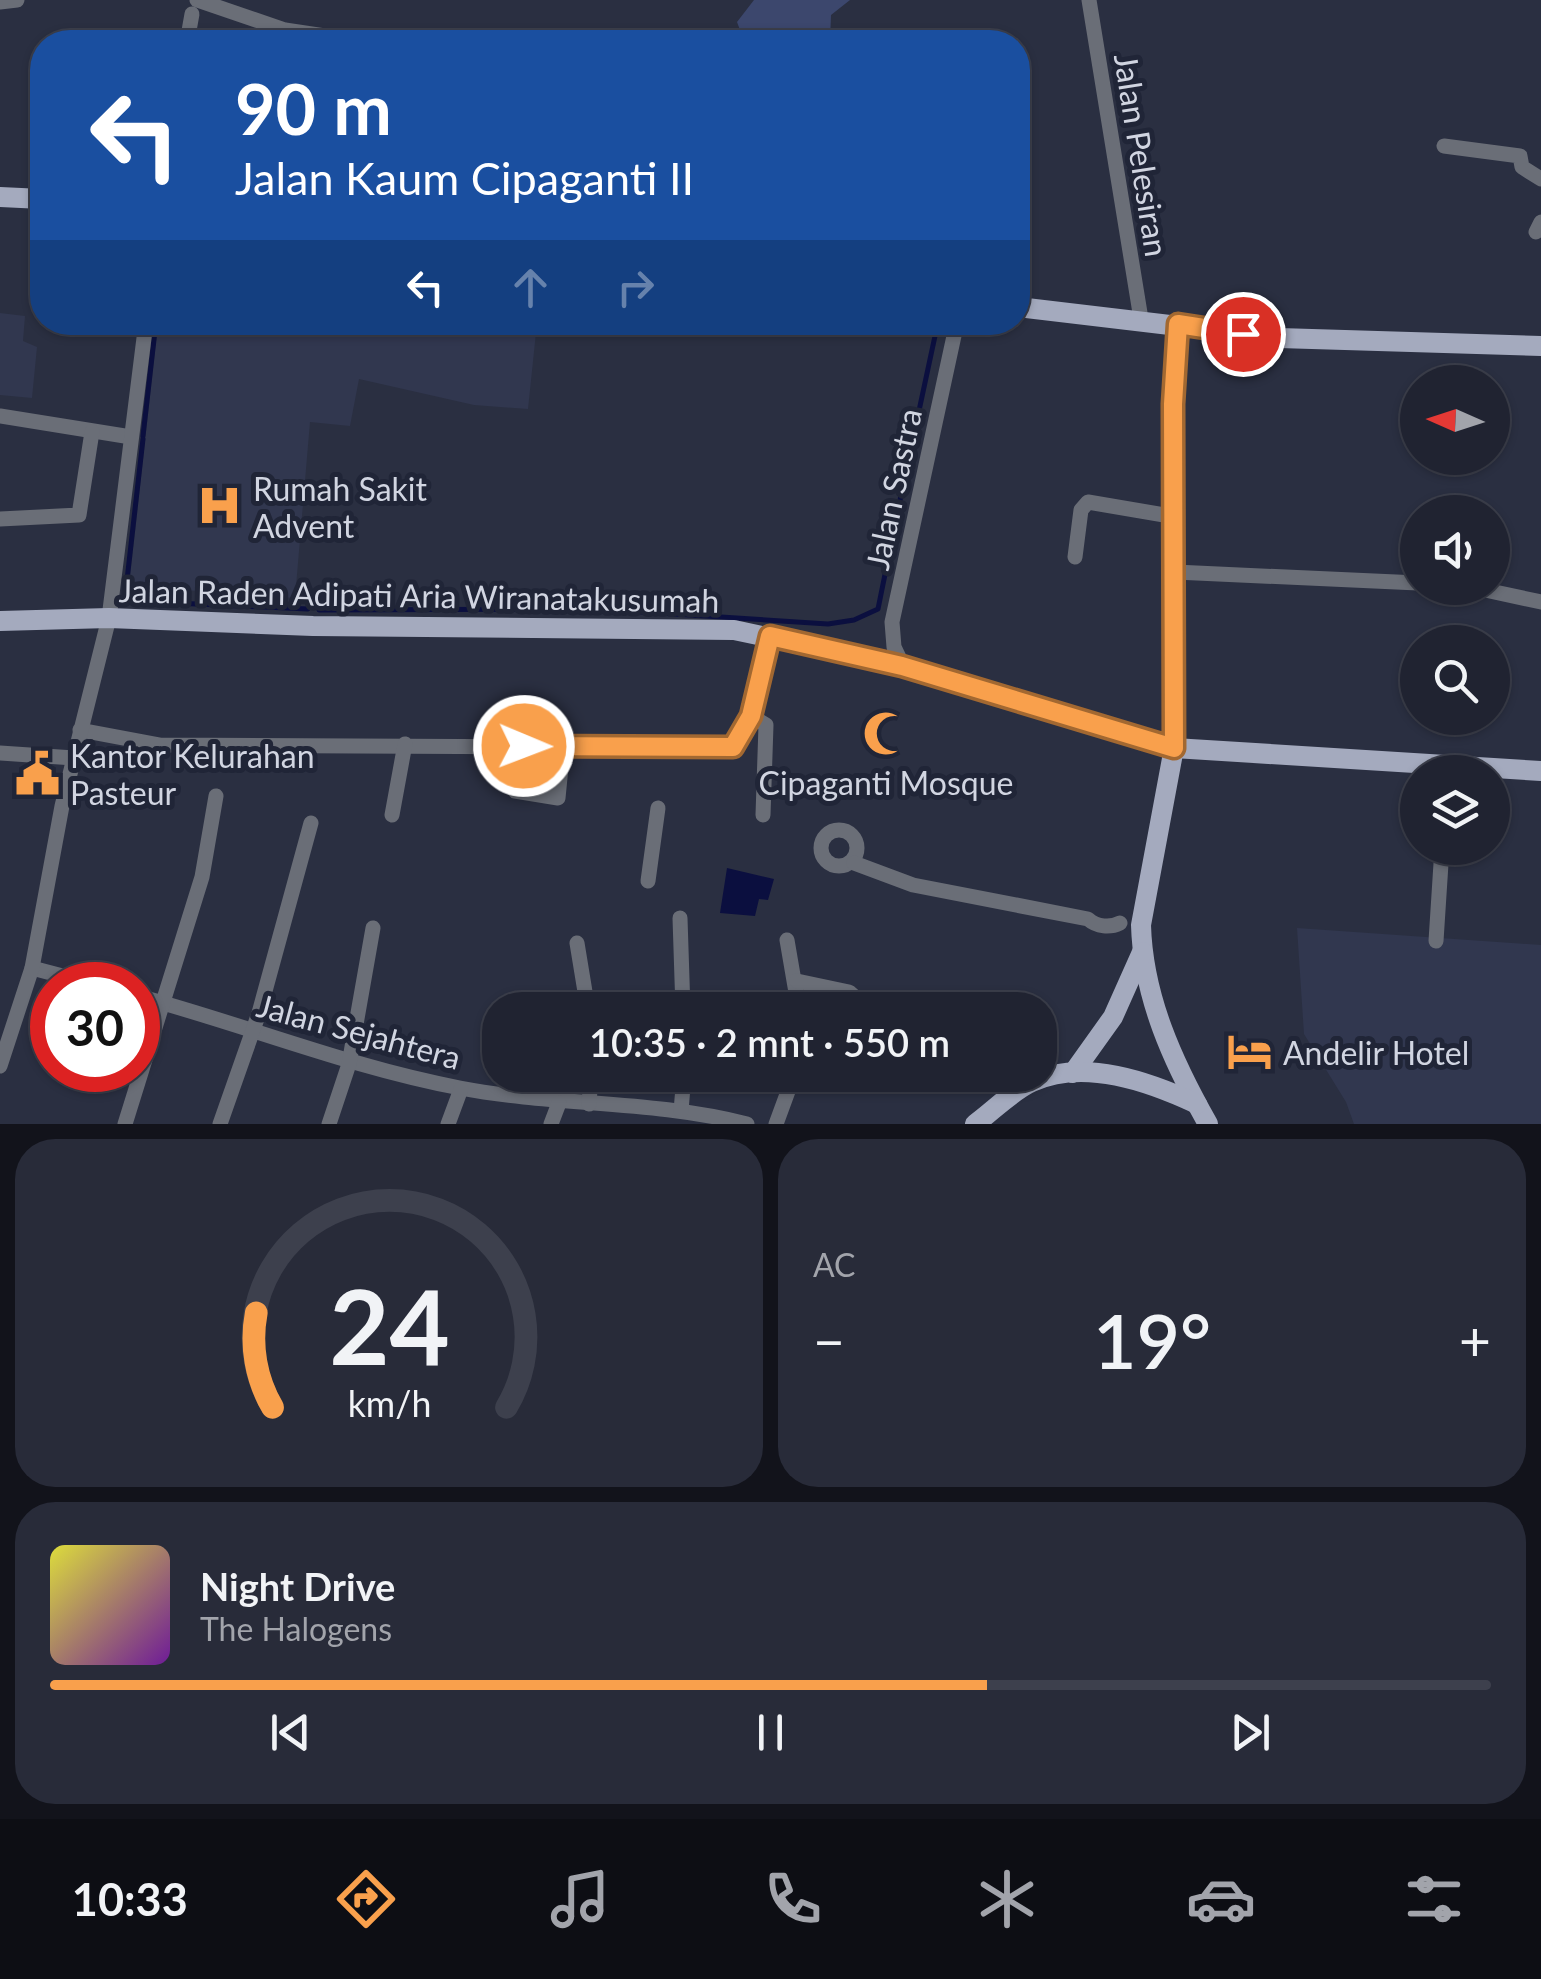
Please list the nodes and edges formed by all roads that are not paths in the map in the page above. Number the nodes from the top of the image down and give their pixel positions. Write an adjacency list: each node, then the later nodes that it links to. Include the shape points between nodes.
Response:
1 (17, 0): 2 (street)
2 (0, 2)
3 (1094, 6): 11 (street, Jalan Pelesiran)
4 (195, 7): 5 (street)
5 (285, 30)
6 (1444, 146): 7 (street, via 1520,156 1527,173)
7 (1541, 179)
8 (0, 197): 9 (main road)
9 (30, 198)
10 (1030, 308): 11 (main road)
11 (1141, 320): 12 (main road)
12 (1178, 324): 15 (main road, via 1296,339); 19 (street)
13 (144, 335): 18 (street)
14 (953, 335): 29 (street, Jalan Sastra, via 892,622)
15 (1541, 346)
16 (0, 416): 17 (street)
17 (92, 432): 18 (street); 20 (street, via 80,515)
18 (131, 437): 26 (street)
19 (1176, 517): 21 (street, via 1088,502); 22 (street)
20 (0, 519)
21 (1075, 557)
22 (1176, 572): 23 (street); 34 (street)
23 (1400, 582)
24 (1510, 595): 25 (street)
25 (1541, 602)
26 (110, 618): 27 (main road, Jalan Raden Adipati Aria Wiranatakusumah); 28 (main road, Jalan Raden Adipati Aria Wiranatakusumah, via 734,630); 31 (street)
27 (0, 621)
28 (770, 636): 29 (main road, Jalan Raden Adipati Aria Wiranatakusumah); 30 (street)
29 (902, 666): 34 (main road, Jalan Raden Adipati Aria Wiranatakusumah)
30 (751, 716): 33 (street, via 733,747); 44 (street, via 766,725)
31 (80, 730): 32 (street, via 160,744); 36 (street)
32 (405, 744): 33 (street); 43 (street)
33 (563, 747): 40 (street, via 558,798)
34 (1174, 748): 37 (main road, Jalan Raden Adipati Aria Wiranatakusumah); 50 (main road)
35 (0, 752): 36 (street)
36 (68, 757): 56 (street)
37 (1400, 765)
38 (1510, 770): 39 (main road, Jalan Raden Adipati Aria Wiranatakusumah)
39 (1541, 771)
40 (514, 791)
41 (216, 796): 64 (street, via 202,877)
42 (658, 808): 48 (street)
43 (392, 815)
44 (763, 815)
45 (311, 824): 65 (street)
46 (854, 863): 50 (street, via 912,885)
47 (1441, 865): 53 (street)
48 (648, 881)
49 (680, 918): 60 (street)
50 (1129, 924): 55 (main road)
51 (373, 928): 66 (street)
52 (787, 940): 58 (street)
53 (1436, 941)
54 (577, 943): 59 (street)
55 (1142, 952): 68 (main road, via 1114,1017); 74 (main road, via 1162,1034)
56 (33, 962)
57 (30, 974): 67 (street)
58 (797, 981): 61 (street); 62 (street)
59 (585, 992)
60 (683, 992)
61 (798, 992)
62 (849, 992)
63 (160, 1002): 64 (street, Jalan Sejahtera)
64 (166, 1003): 65 (street, Jalan Sejahtera); 76 (street)
65 (253, 1031): 66 (street, Jalan Sejahtera); 77 (street)
66 (349, 1064): 69 (street, Jalan Sejahtera); 78 (street)
67 (0, 1066)
68 (1073, 1073): 74 (main road, via 1148,1081); 83 (main road, via 1032,1082)
69 (462, 1089): 72 (street, Jalan Sejahtera); 79 (street)
70 (590, 1092): 73 (street)
71 (788, 1092): 82 (street)
72 (559, 1102): 73 (street, Jalan Sejahtera); 80 (street)
73 (590, 1104): 75 (street, Jalan Sejahtera)
74 (1197, 1104): 84 (main road)
75 (671, 1115): 81 (street, Jalan Sejahtera)
76 (125, 1124)
77 (220, 1124)
78 (329, 1124)
79 (448, 1124)
80 (550, 1124)
81 (748, 1124)
82 (776, 1124)
83 (976, 1124)
84 (1208, 1124)

